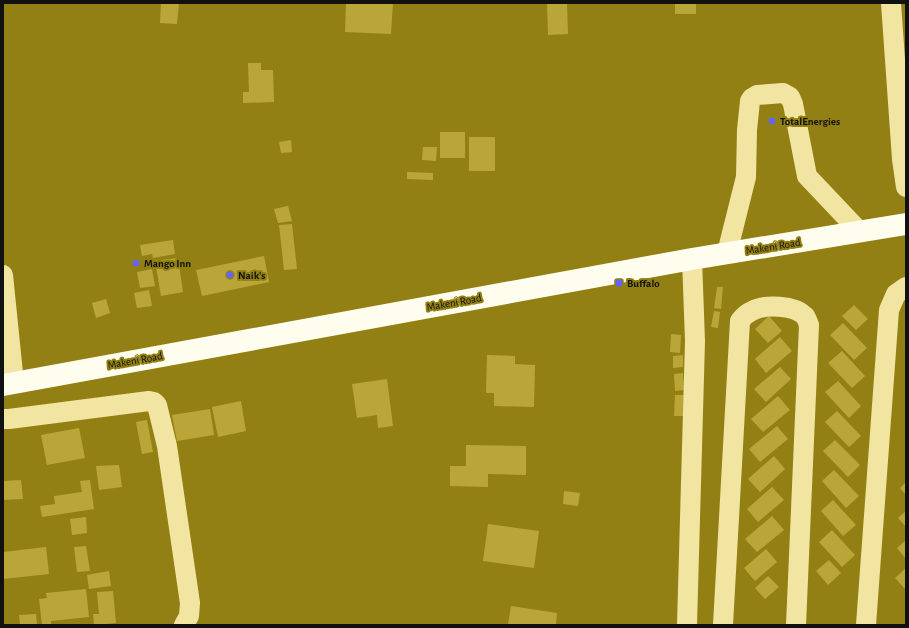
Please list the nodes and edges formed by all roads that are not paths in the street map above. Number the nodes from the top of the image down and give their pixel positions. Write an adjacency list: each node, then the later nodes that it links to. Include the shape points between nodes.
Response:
1 (891, 3): 2 (street)
2 (906, 188)
3 (906, 224): 4 (main road, Makeni Road)
4 (860, 232): 5 (main road, Makeni Road); 5 (street, via 807,176 790,97 783,94 757,95 750,101 746,177)
5 (727, 253): 6 (main road, Makeni Road)
6 (692, 259): 9 (main road, Makeni Road); 12 (street, via 695,342)
7 (3, 275): 9 (street)
8 (906, 287): 15 (street, via 896,294 889,310)
9 (9, 384)
10 (3, 419): 11 (street, via 149,401 157,404 167,446 190,603 189,616)
11 (184, 625)
12 (687, 625)
13 (723, 625): 14 (street, via 740,321 753,310 787,307 799,312 809,325)
14 (796, 625)
15 (866, 625)

